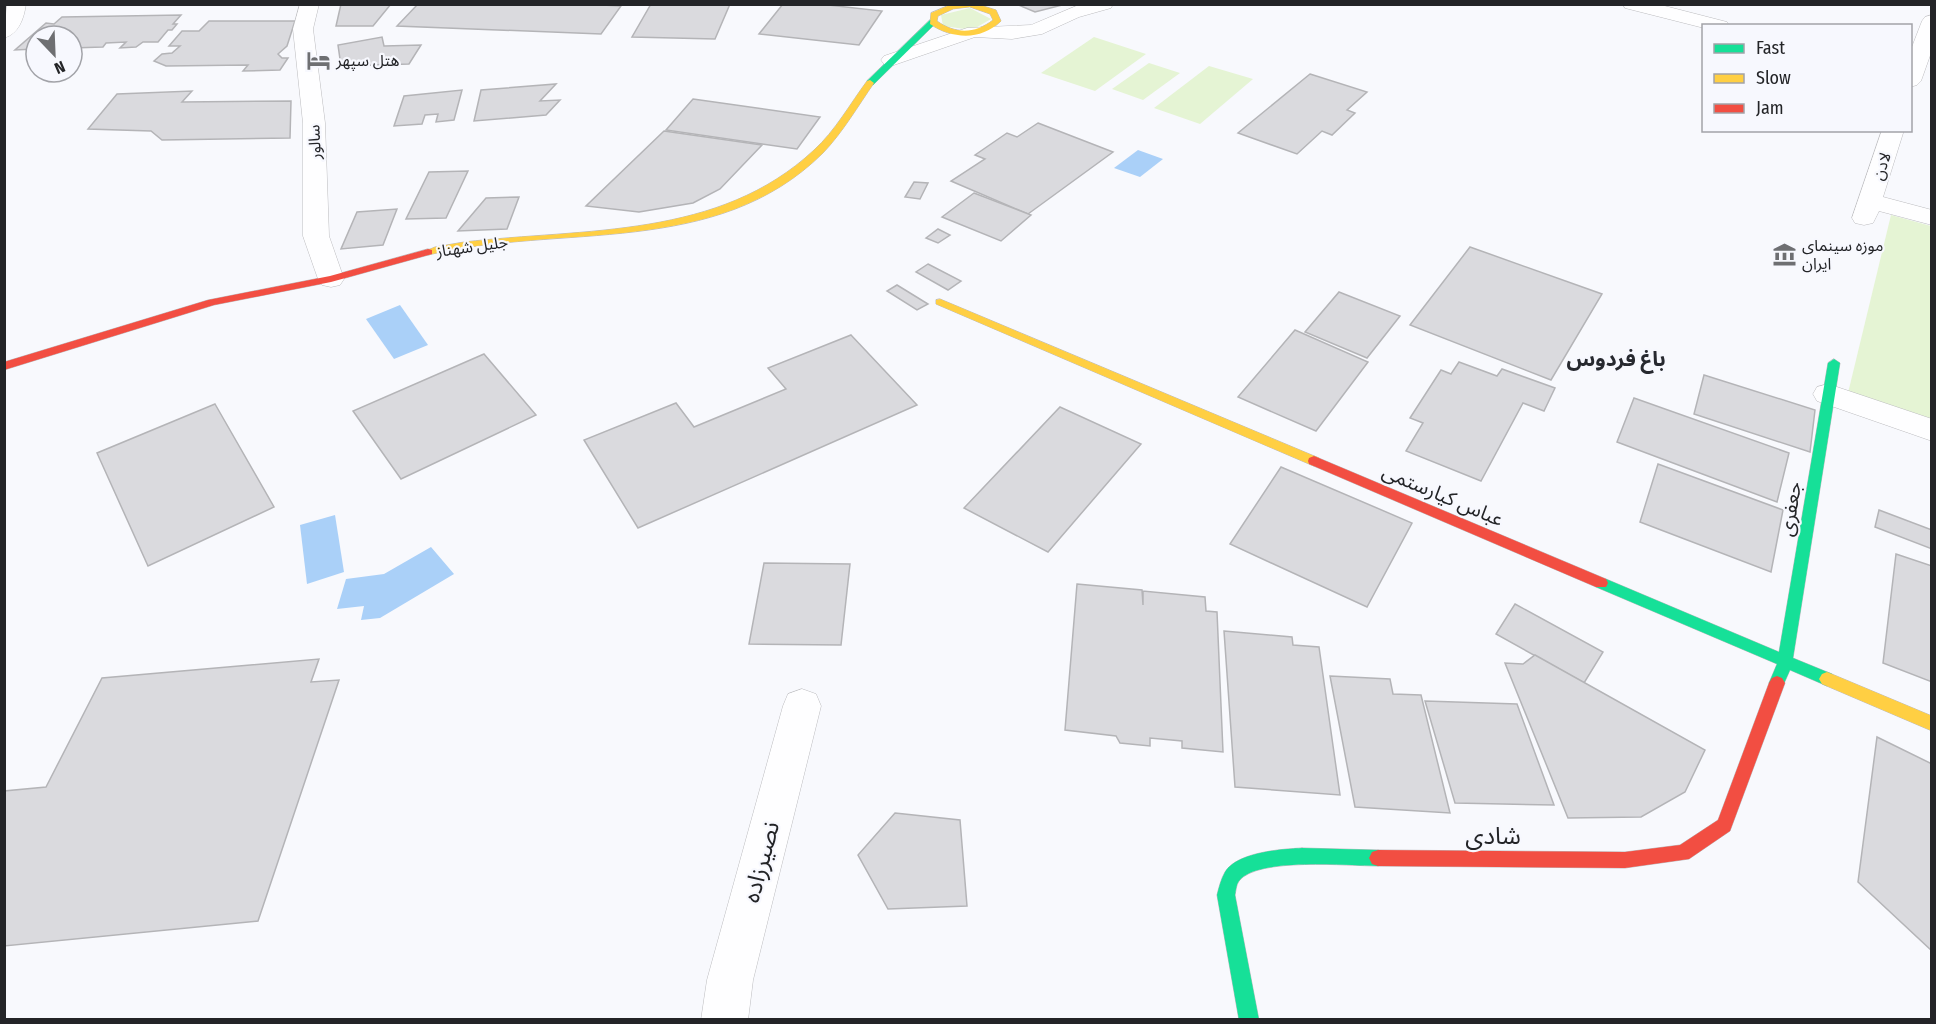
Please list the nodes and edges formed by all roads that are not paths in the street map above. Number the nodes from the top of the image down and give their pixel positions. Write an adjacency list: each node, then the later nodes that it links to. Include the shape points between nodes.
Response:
1 (17, 4): 10 (street, via 14,20)
2 (309, 4): 16 (street, سالور, via 303,29 314,123 316,236)
3 (1104, 4): 7 (street)
4 (1632, 4): 9 (street)
5 (982, 8): 6 (street, via 960,5); 7 (street, via 1024,17); 11 (street, via 997,21 987,30)
6 (935, 13): 11 (street, via 949,32); 12 (street, جلیل شهناز)
7 (1072, 13): 11 (street, via 1035,30)
8 (1932, 21): 13 (street)
9 (1712, 24)
10 (4, 32)
11 (972, 33): 12 (street, جلیل شهناز)
12 (891, 60): 16 (street, جلیل شهناز, via 819,151 792,175 733,209 648,228 439,249)
13 (1917, 75)
14 (1892, 132): 15 (street, لادن, via 1869,200)
15 (1932, 218)
16 (331, 279): 19 (street, جلیل شهناز, via 212,302)
17 (940, 302): 22 (street, عباس کیارستمی)
18 (1834, 363): 20 (street, جعفری)
19 (4, 366)
20 (1828, 393): 21 (street); 22 (street, جعفری)
21 (1932, 430)
22 (1785, 662): 24 (street, عباس کیارستمی); 26 (street, شادی, via 1724,825 1683,853 1625,860 1275,857 1250,863 1232,875 1226,895)
23 (802, 706): 25 (street, نصیرزاده, via 730,980)
24 (1932, 724)
25 (724, 1020)
26 (1249, 1020)

